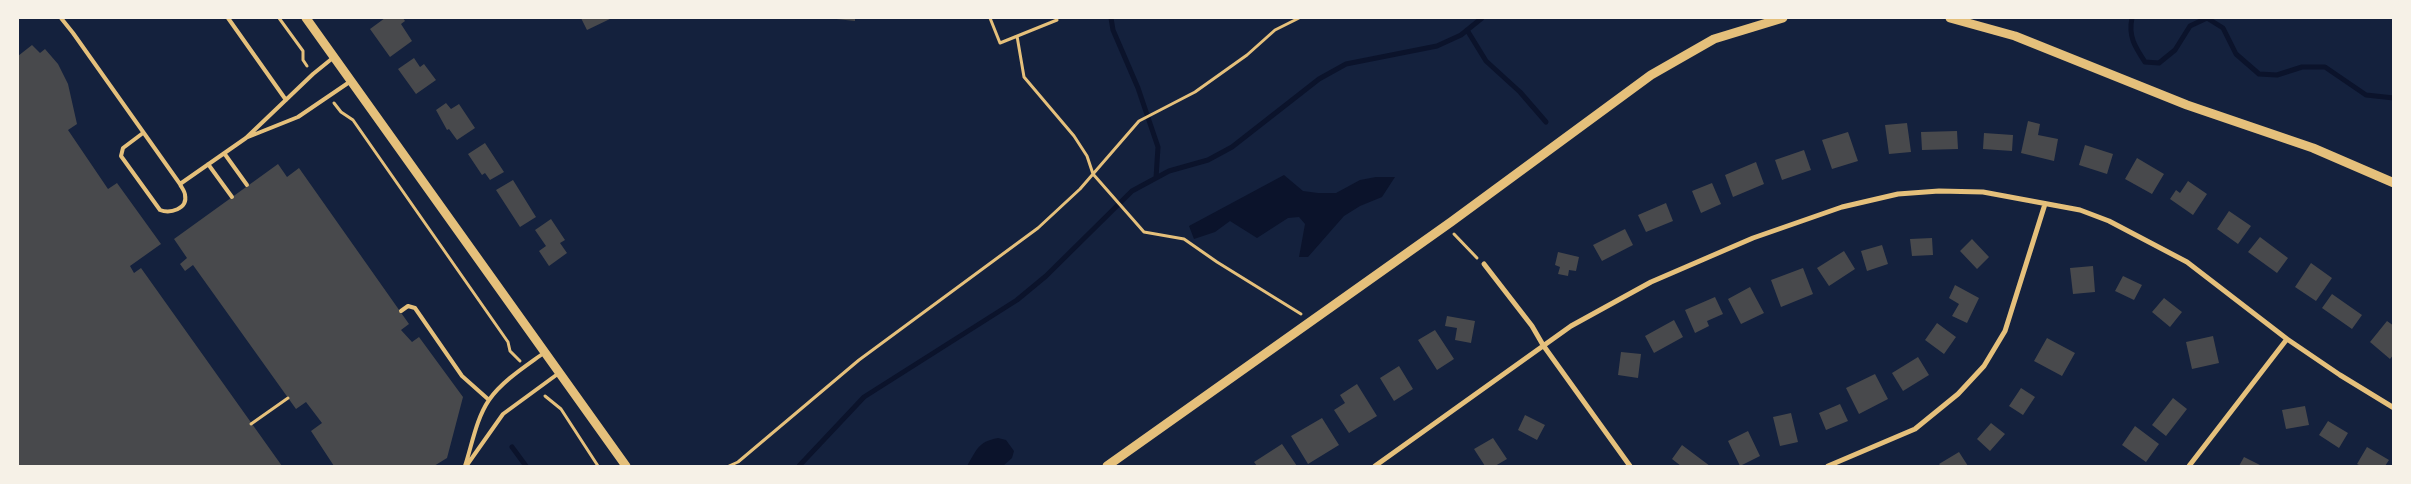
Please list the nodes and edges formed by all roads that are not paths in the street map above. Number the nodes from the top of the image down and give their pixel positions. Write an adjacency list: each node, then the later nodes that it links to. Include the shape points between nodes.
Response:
1 (61, 18): 9 (lane)
2 (228, 18): 8 (lane)
3 (306, 18): 6 (street)
4 (1783, 18): 28 (street, via 1714,39 1650,75 1451,222)
5 (1950, 18): 13 (street, via 2014,36 2187,105 2313,148)
6 (334, 57): 7 (street); 8 (lane)
7 (351, 81): 10 (lane, via 298,117); 22 (street)
8 (286, 100): 10 (lane)
9 (143, 133): 14 (lane); 14 (lane, via 123,148 121,156 160,210 166,213 177,211 184,204 186,194)
10 (246, 138): 11 (lane)
11 (224, 153): 12 (lane); 15 (lane)
12 (208, 164): 14 (lane); 16 (lane)
13 (2394, 183)
14 (180, 184)
15 (247, 185)
16 (232, 197)
17 (2045, 204): 20 (street, via 2080,210 2109,221 2186,262); 21 (street, via 1983,192 1939,191 1898,194 1842,207 1753,238 1651,282); 31 (street, via 2005,331 1984,366 1958,394 1915,429)
18 (1484, 264): 21 (street, via 1532,326)
19 (401, 311): 24 (lane, via 408,306 416,308 462,376)
20 (2286, 339): 25 (street); 32 (street)
21 (1542, 345): 29 (street); 30 (street)
22 (545, 352): 23 (street); 24 (lane)
23 (559, 373): 26 (lane, via 503,414); 27 (street)
24 (489, 400): 26 (lane)
25 (2394, 408)
26 (465, 466)
27 (626, 466)
28 (1108, 466)
29 (1375, 466)
30 (1630, 466)
31 (1828, 466)
32 (2189, 466)

